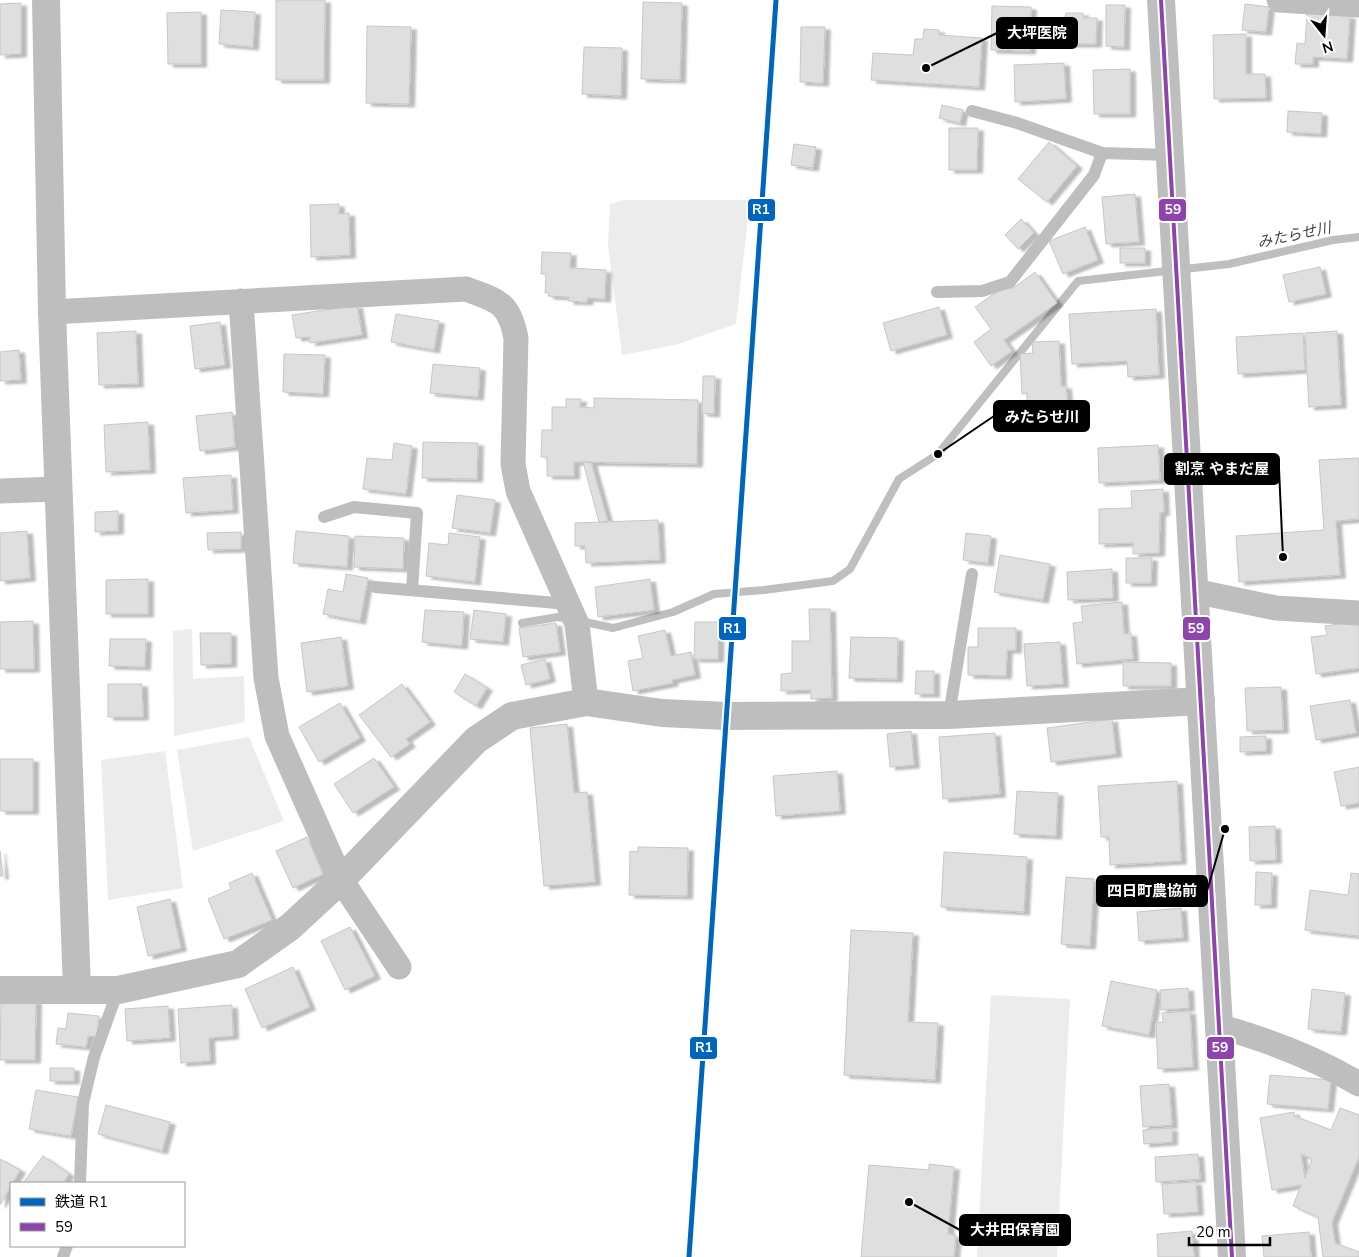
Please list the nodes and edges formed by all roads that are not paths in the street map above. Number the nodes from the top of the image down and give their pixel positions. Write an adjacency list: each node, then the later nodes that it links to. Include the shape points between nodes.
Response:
1 (46, 0): 10 (main road)
2 (1161, 0): 7 (main road)
3 (1279, 0): 4 (street)
4 (1359, 6)
5 (972, 111): 6 (lane, via 1018,123)
6 (1102, 153): 7 (lane); 8 (lane, via 1094,175 1010,282 982,291)
7 (1170, 155): 17 (main road)
8 (937, 292)
9 (241, 302): 10 (street); 18 (street, via 466,289 496,300 512,317 516,338 513,464 518,491); 23 (street, via 266,678 277,736)
10 (52, 312): 11 (main road)
11 (58, 489): 12 (street); 25 (main road)
12 (0, 491)
13 (324, 518): 16 (lane, via 354,507 417,513)
14 (972, 574): 22 (lane)
15 (374, 587): 16 (lane)
16 (412, 590): 18 (lane)
17 (1194, 592): 19 (street, via 1276,608); 20 (main road)
18 (568, 604): 21 (street, via 577,624)
19 (1359, 613)
20 (1201, 701): 22 (main road); 28 (main road)
21 (586, 702): 22 (main road, via 662,713 727,716); 23 (main road, via 512,716 476,740)
22 (949, 715)
23 (341, 880): 24 (street); 27 (main road, via 290,927 238,964)
24 (398, 967)
25 (77, 989): 26 (main road); 27 (main road)
26 (0, 990)
27 (118, 990): 30 (lane, via 94,1057 83,1103)
28 (1218, 1026): 29 (street, via 1278,1044); 31 (main road)
29 (1359, 1084)
30 (80, 1182)
31 (1232, 1257)

